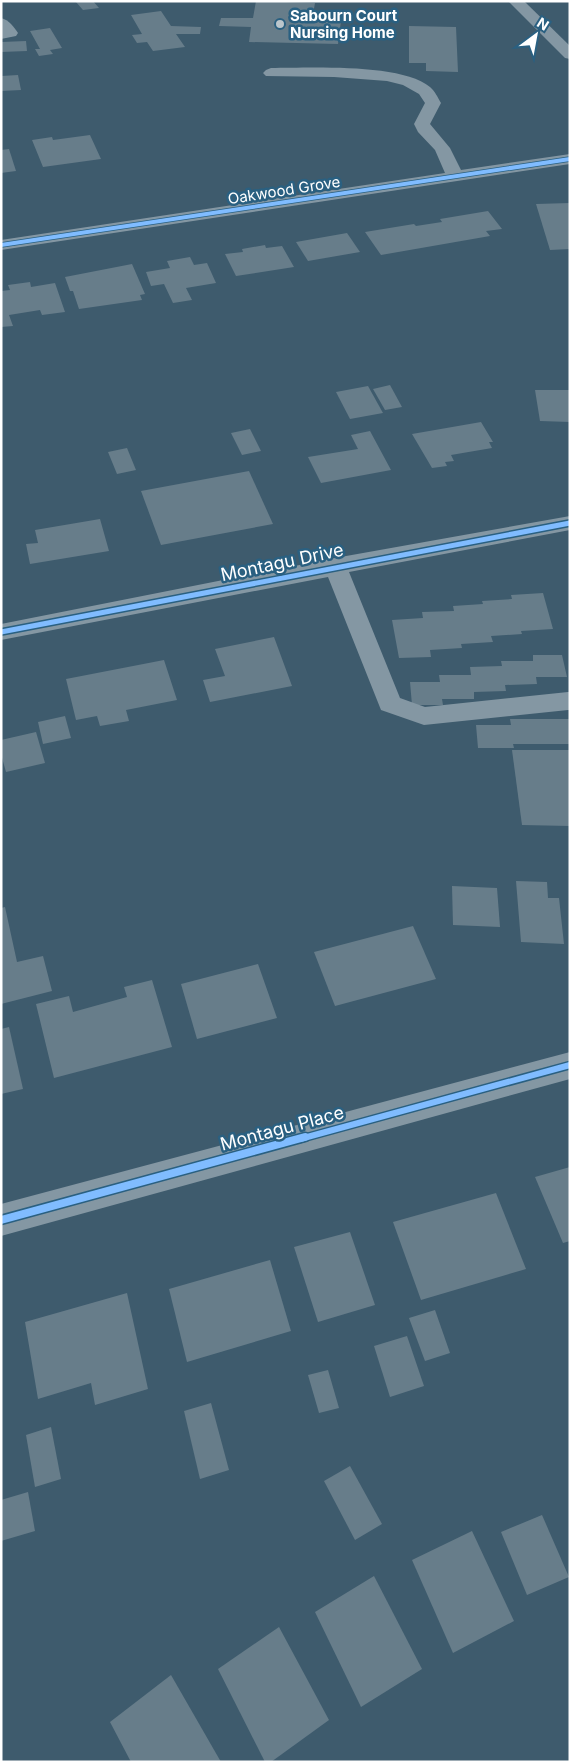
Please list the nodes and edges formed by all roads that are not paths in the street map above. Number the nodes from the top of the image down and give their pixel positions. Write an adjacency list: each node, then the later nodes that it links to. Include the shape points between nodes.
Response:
1 (515, 1): 2 (street)
2 (570, 55)
3 (270, 73): 5 (street, via 366,73 423,89 432,96 434,103 423,120 424,129 442,148)
4 (570, 159): 5 (street, Oakwood Grove)
5 (455, 176): 6 (street, Oakwood Grove)
6 (1, 245)
7 (570, 522): 8 (street, Montagu Drive)
8 (335, 566): 9 (street, Montagu Drive); 10 (street, via 390,704 424,716)
9 (1, 632)
10 (568, 701)
11 (570, 1065): 12 (street, Montagu Place)
12 (1, 1220)

